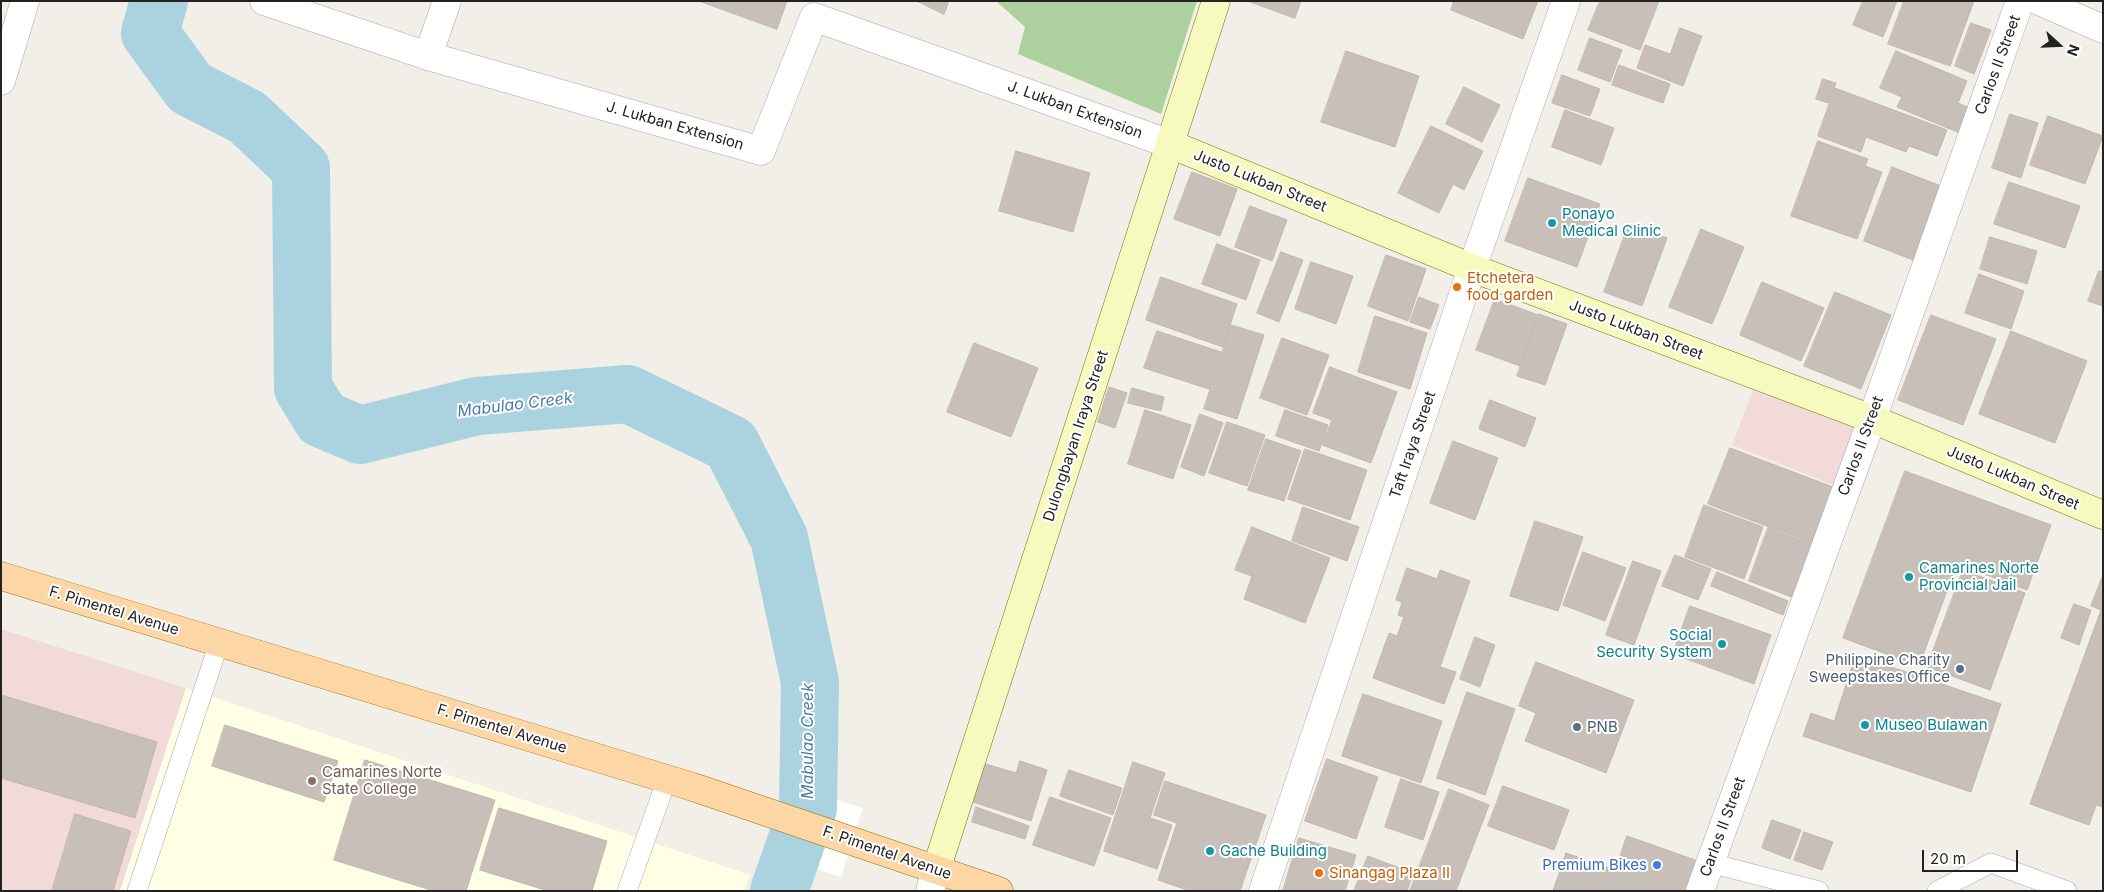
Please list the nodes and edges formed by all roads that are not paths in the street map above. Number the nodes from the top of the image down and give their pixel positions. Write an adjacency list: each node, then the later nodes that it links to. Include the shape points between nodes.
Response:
1 (25, 1): 10 (street)
2 (264, 1): 9 (street, J. Lukban Extension)
3 (447, 1): 9 (street)
4 (1216, 1): 11 (main road, Dulongbayan Iraya Street)
5 (1566, 1): 12 (street, Taft Iraya Street)
6 (2020, 1): 13 (street, Carlos II Street)
7 (2039, 1): 8 (street)
8 (2103, 29)
9 (428, 56): 11 (street, J. Lukban Extension, via 761,151 814,17)
10 (1, 81)
11 (1170, 144): 12 (main road, Justo Lukban Street); 19 (main road, Dulongbayan Iraya Street)
12 (1472, 268): 13 (main road, Justo Lukban Street); 23 (street, Taft Iraya Street)
13 (1872, 418): 14 (main road, Justo Lukban Street); 18 (street, Carlos II Street)
14 (2103, 515)
15 (1, 576): 16 (main road, F. Pimentel Avenue)
16 (219, 643): 17 (main road, F. Pimentel Avenue); 20 (lane)
17 (667, 779): 19 (main road, F. Pimentel Avenue, via 853,842); 21 (lane)
18 (1710, 863): 24 (street, Carlos II Street); 25 (lane)
19 (933, 881): 22 (main road, F. Pimentel Avenue)
20 (137, 891)
21 (627, 891)
22 (999, 891)
23 (1263, 891)
24 (1700, 891)
25 (1819, 891)
26 (1937, 891): 27 (lane, via 1991,863)
27 (2067, 891)

